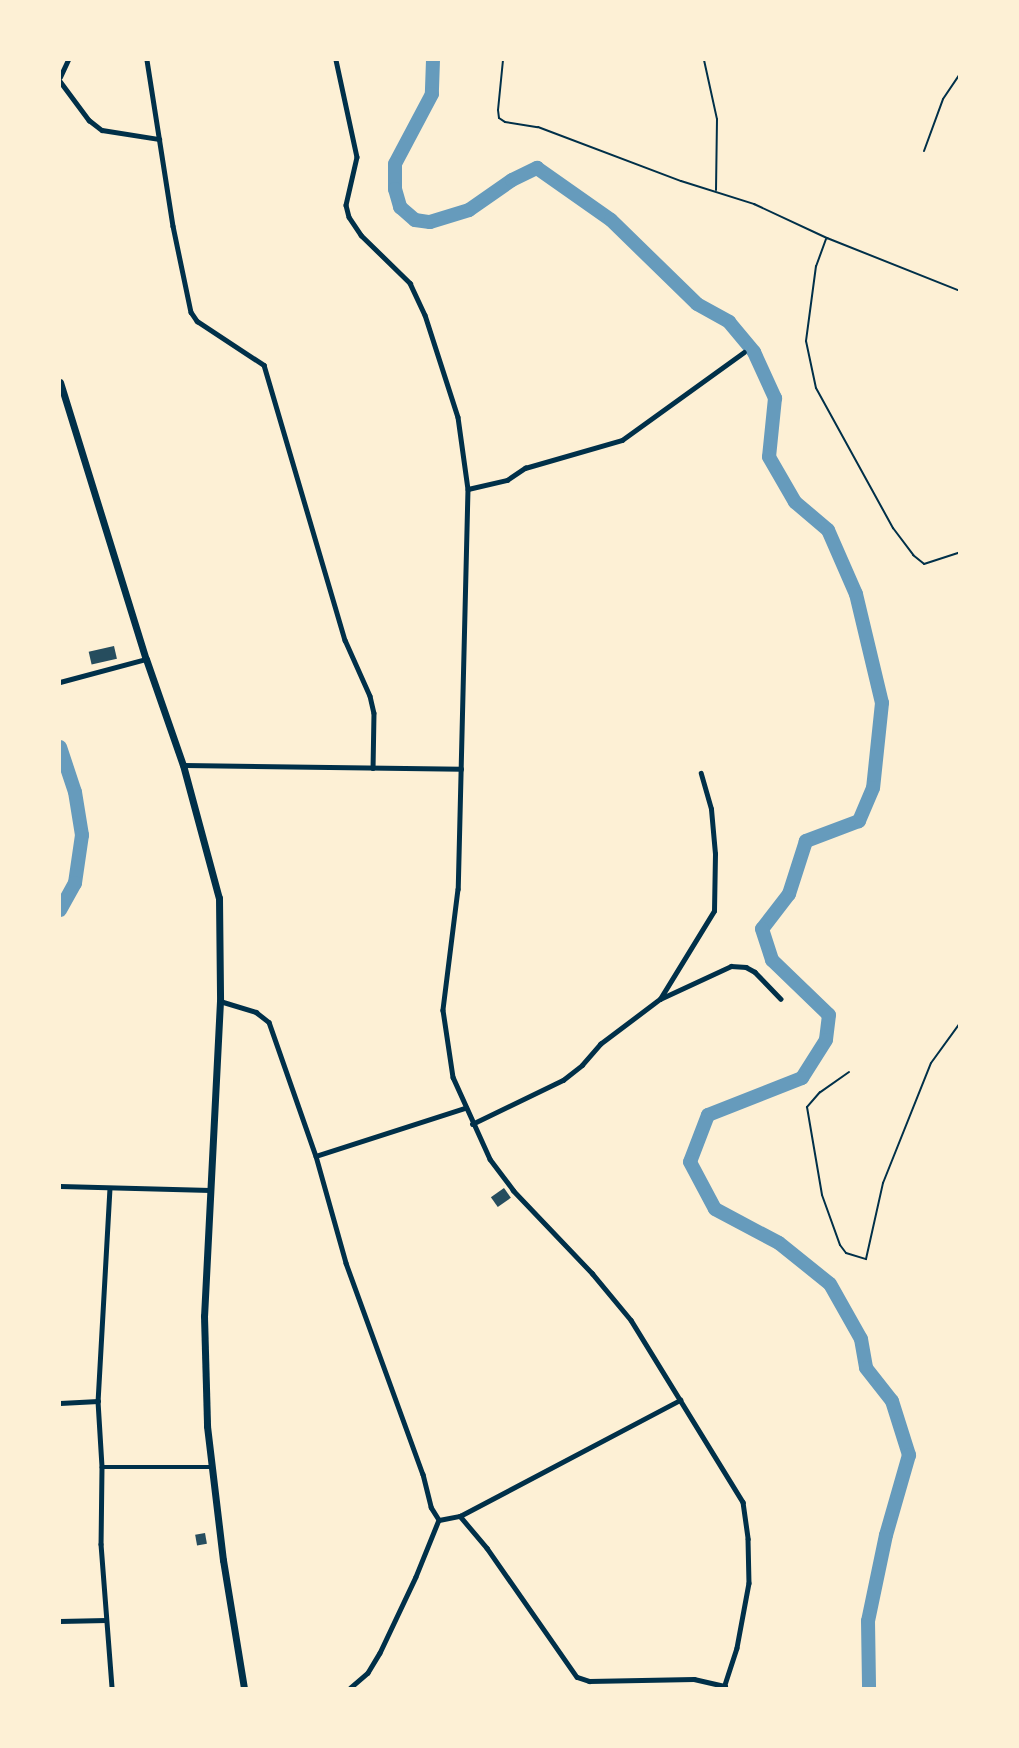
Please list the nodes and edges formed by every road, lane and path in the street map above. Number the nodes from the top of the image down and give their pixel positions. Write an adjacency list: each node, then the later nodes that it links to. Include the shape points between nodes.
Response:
1 (68, 60): 7 (street)
2 (147, 60): 8 (street)
3 (336, 60): 15 (street, via 357,157 346,205 349,217 410,283 425,315 458,417)
4 (502, 60): 10 (lane, via 499,118 505,122 538,127)
5 (704, 60): 10 (lane, via 716,119)
6 (960, 74): 9 (lane, via 943,99)
7 (60, 79): 8 (street, via 89,120 102,130)
8 (159, 139): 20 (street, via 191,312 197,321 264,365 345,640 370,696)
9 (924, 151)
10 (716, 191): 11 (lane)
11 (827, 238): 12 (lane); 16 (lane, via 816,266 806,341 816,388 893,528 913,555 924,565)
12 (960, 291)
13 (744, 352): 15 (street, via 622,440)
14 (60, 382): 17 (main road)
15 (468, 489): 21 (street)
16 (960, 552)
17 (146, 659): 18 (street); 19 (main road)
18 (60, 682)
19 (183, 765): 20 (street); 25 (main road, via 219,898)
20 (373, 768): 21 (street)
21 (461, 769): 28 (street, via 458,889 443,1010 453,1077)
22 (701, 773): 23 (street, via 715,854 714,911)
23 (660, 999): 24 (street, via 738,965 755,972); 29 (street, via 600,1044 563,1080)
24 (781, 999)
25 (220, 1001): 30 (street, via 256,1012 270,1022); 33 (main road)
26 (960, 1023): 27 (lane, via 931,1063 883,1183 866,1259 846,1253 840,1245 822,1195 807,1107)
27 (849, 1072)
28 (465, 1108): 29 (street); 30 (street)
29 (472, 1124): 34 (street, via 513,1190 631,1320)
30 (316, 1156): 40 (street, via 346,1263)
31 (60, 1186): 32 (street)
32 (110, 1188): 33 (street); 35 (street)
33 (210, 1190): 38 (main road, via 204,1316)
34 (680, 1400): 39 (street); 43 (street, via 743,1502 749,1583)
35 (98, 1401): 36 (street); 37 (street)
36 (60, 1403)
37 (102, 1467): 38 (street); 41 (street)
38 (211, 1467): 45 (main road)
39 (460, 1516): 40 (street); 43 (street, via 577,1677 589,1681 694,1679)
40 (439, 1520): 46 (street, via 380,1653)
41 (106, 1620): 42 (street); 44 (street)
42 (60, 1621)
43 (725, 1687)
44 (112, 1689)
45 (244, 1689)
46 (351, 1689)

